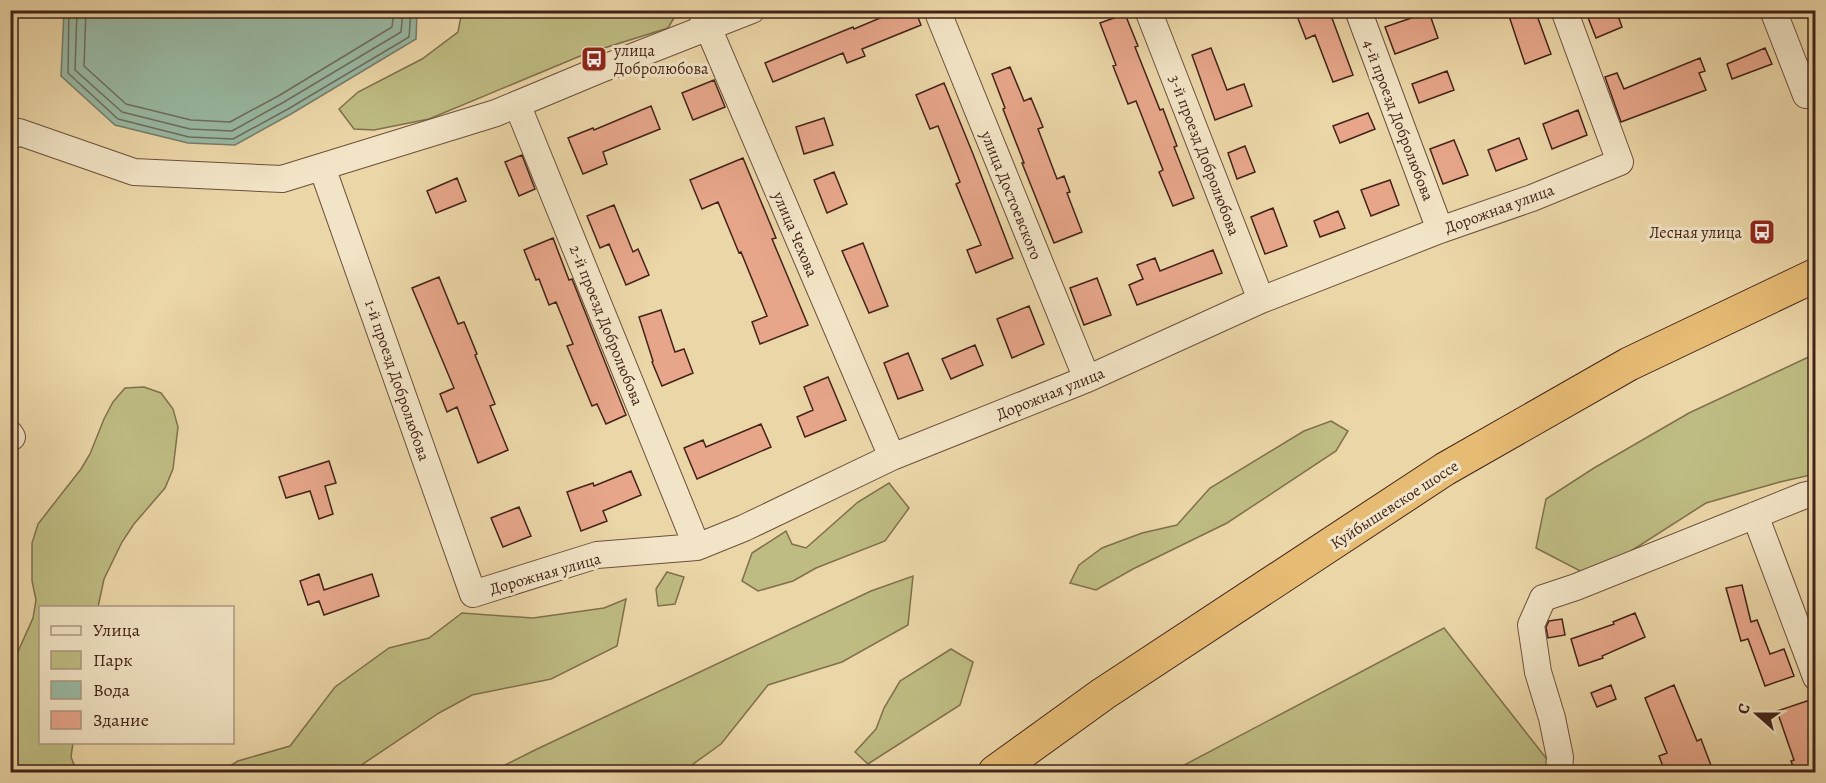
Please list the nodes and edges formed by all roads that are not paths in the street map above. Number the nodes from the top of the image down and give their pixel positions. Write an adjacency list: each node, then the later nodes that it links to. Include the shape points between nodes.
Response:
1 (752, 10): 7 (street)
2 (937, 10): 15 (street, улица Достоевского)
3 (1148, 10): 14 (street, 3-й проезд Добролюбова)
4 (1358, 10): 12 (street, 4-й проезд Добролюбова)
5 (1564, 10): 12 (street, Дорожная улица, via 1620,162)
6 (1773, 10): 8 (street)
7 (704, 19): 9 (street); 16 (street, улица Чехова)
8 (1806, 95)
9 (517, 104): 11 (street); 19 (street, 2-й проезд Добролюбова)
10 (15, 134): 11 (street, via 134,172 282,179)
11 (322, 167): 20 (street, 1-й проезд Добролюбова)
12 (1440, 230): 14 (street, Дорожная улица)
13 (1815, 274): 22 (highway, Куйбышевское шоссе, via 1629,364 1446,469 1103,694)
14 (1261, 300): 15 (street, Дорожная улица)
15 (1086, 379): 16 (street, Дорожная улица)
16 (892, 457): 19 (street, Дорожная улица)
17 (1815, 493): 18 (street)
18 (1755, 515): 21 (street); 23 (street, via 1543,598 1531,625 1538,672 1560,756)
19 (697, 547): 20 (street, Дорожная улица, via 597,555)
20 (473, 594)
21 (1815, 677)
22 (995, 772)
23 (1559, 772)

